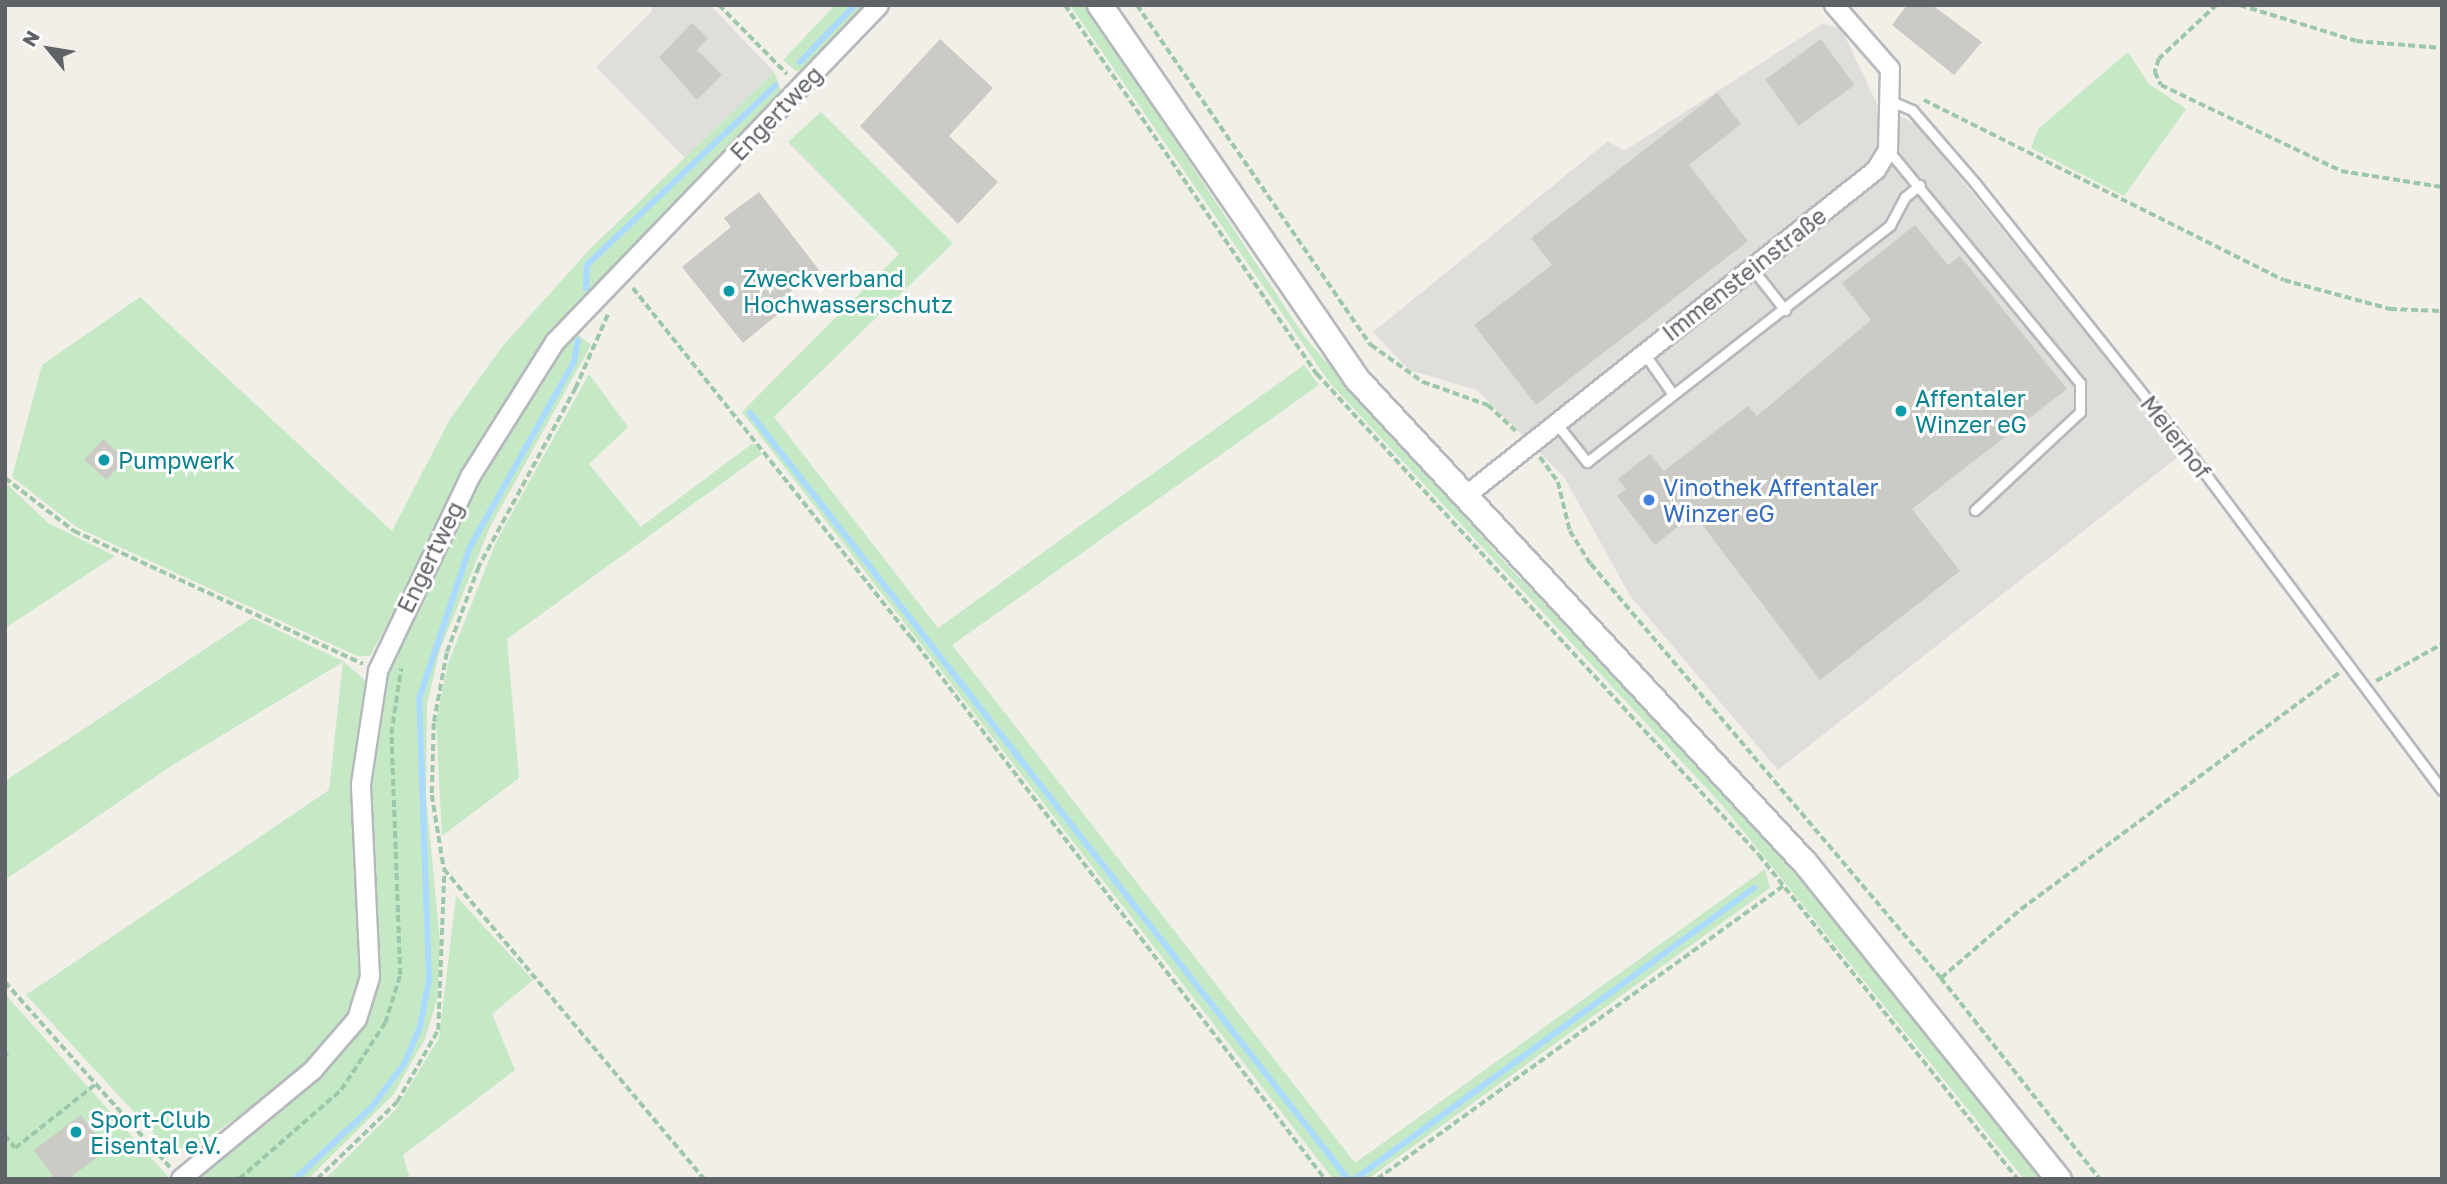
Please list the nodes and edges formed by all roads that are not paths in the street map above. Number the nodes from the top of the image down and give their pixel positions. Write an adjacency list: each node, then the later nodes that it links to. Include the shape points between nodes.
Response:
1 (879, 5): 15 (street, Engertweg, via 555,342 506,416 416,579 378,671 361,784 370,976 357,1019 313,1070)
2 (1100, 5): 12 (main road, via 1356,378)
3 (1834, 5): 4 (street, via 1890,69)
4 (1893, 102): 5 (street); 14 (lane, Meierhof, via 1912,110 1975,183 2367,686)
5 (1888, 150): 6 (lane); 7 (street, Immensteinstraße, via 1876,170)
6 (1920, 185): 8 (lane, via 1905,197 1891,225); 13 (lane, via 2080,383 2080,411)
7 (1751, 267): 8 (lane); 9 (street, Immensteinstraße)
8 (1785, 310): 10 (lane)
9 (1644, 353): 10 (lane); 11 (street, Immensteinstraße)
10 (1672, 393): 11 (lane, via 1587,461)
11 (1555, 422): 12 (street, Immensteinstraße)
12 (1464, 498): 16 (main road, via 1807,865)
13 (1975, 510)
14 (2442, 790)
15 (181, 1179)
16 (2059, 1179)

